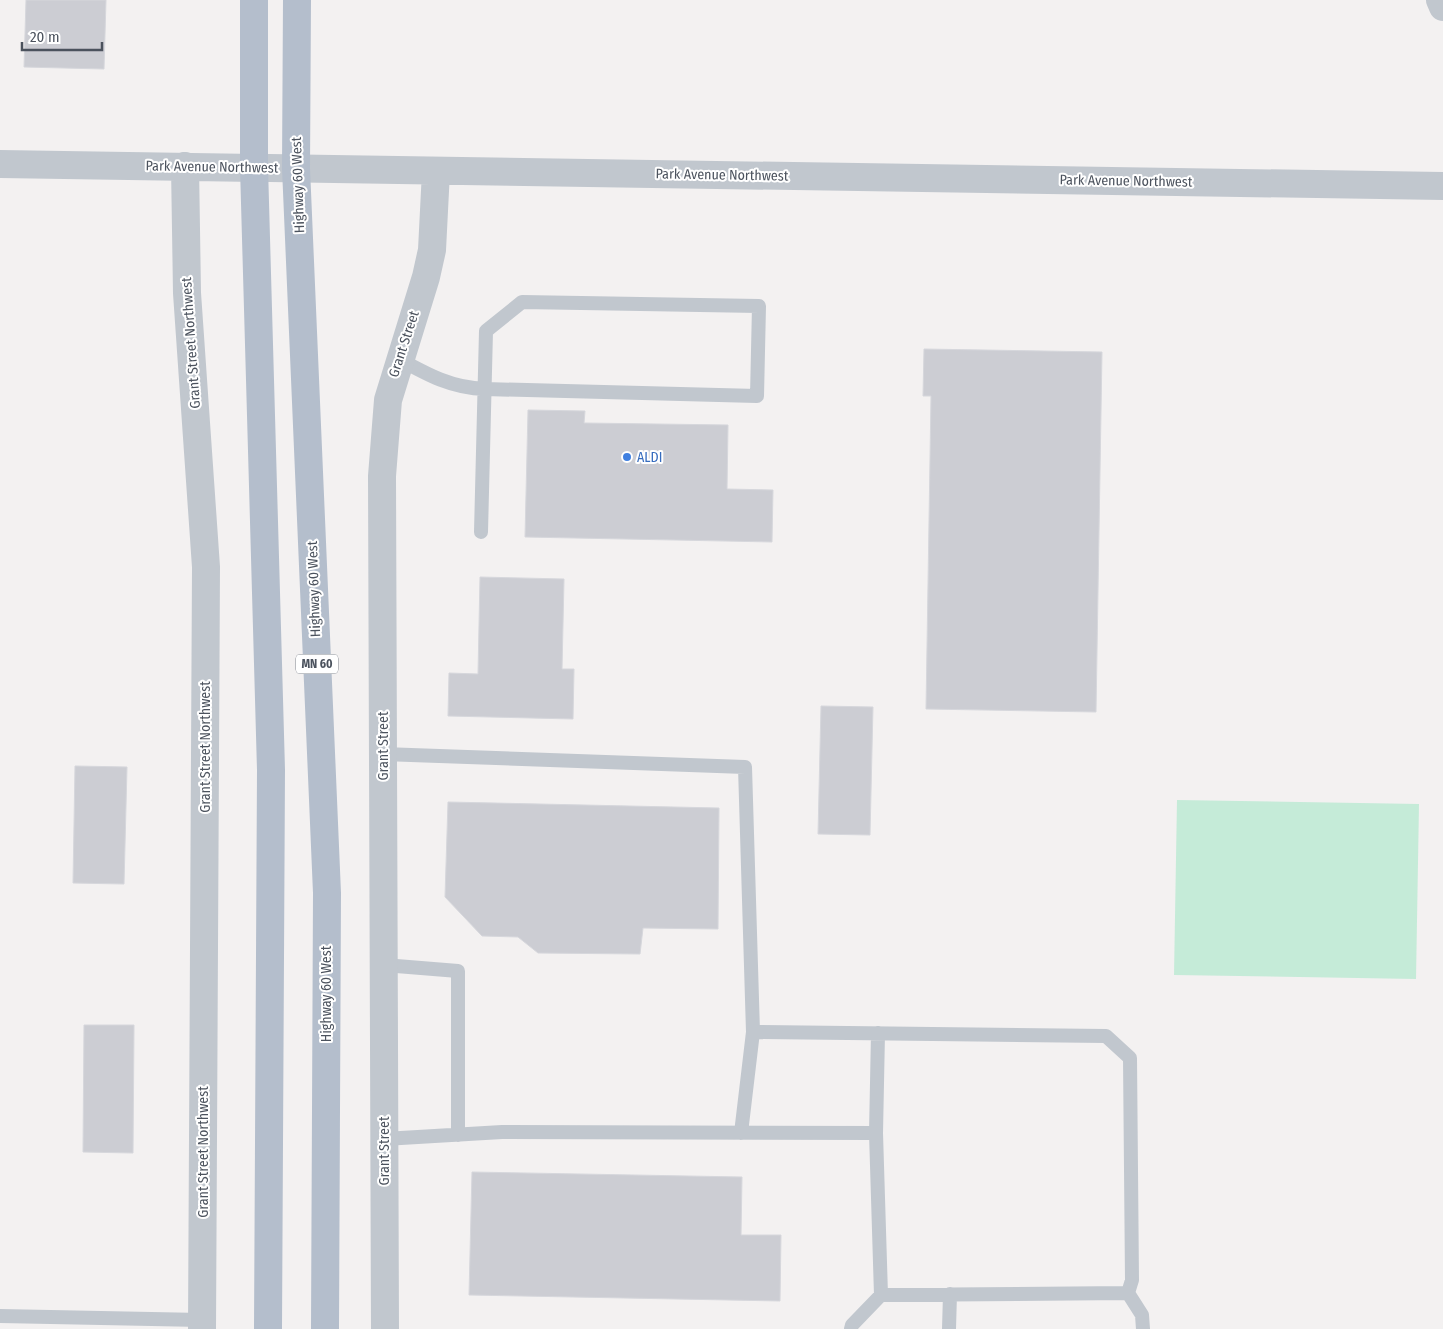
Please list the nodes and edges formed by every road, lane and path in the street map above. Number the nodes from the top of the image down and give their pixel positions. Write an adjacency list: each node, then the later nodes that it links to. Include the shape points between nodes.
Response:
1 (254, 0): 7 (main road)
2 (297, 0): 8 (main road, Highway 60 West / MN 60)
3 (1440, 0): 4 (street)
4 (1443, 7)
5 (0, 164): 6 (street, Park Avenue Northwest)
6 (185, 166): 7 (street, Park Avenue Northwest); 27 (street, Grant Street Northwest, via 187,293 206,567)
7 (254, 167): 8 (street, Park Avenue Northwest); 28 (main road, via 271,770)
8 (296, 168): 9 (street, Park Avenue Northwest); 29 (main road, Highway 60 West / MN 60, via 326,893)
9 (436, 170): 10 (street, Park Avenue Northwest); 11 (street, Grant Street, via 432,250)
10 (1443, 186)
11 (399, 359): 12 (lane, via 438,380 465,389); 14 (street, Grant Street, via 385,418 382,476)
12 (485, 389): 12 (lane, via 757,396 759,306 522,302 486,331); 13 (lane)
13 (481, 532)
14 (383, 754): 15 (street, Grant Street); 16 (lane, via 745,767)
15 (384, 965): 20 (lane, via 458,971); 21 (street, Grant Street)
16 (753, 1032): 17 (lane); 18 (lane)
17 (878, 1033): 19 (lane); 22 (lane, via 1106,1036 1130,1058 1132,1280)
18 (741, 1133): 19 (lane); 20 (lane, via 502,1132)
19 (876, 1133): 23 (lane)
20 (458, 1135): 21 (lane)
21 (384, 1139): 30 (street, Grant Street)
22 (1128, 1293): 24 (lane); 33 (lane, via 1142,1315)
23 (881, 1294): 24 (lane); 31 (lane)
24 (950, 1294): 32 (lane)
25 (0, 1316): 26 (lane)
26 (140, 1324): 27 (lane)
27 (202, 1325)
28 (268, 1329)
29 (325, 1329)
30 (385, 1329)
31 (851, 1329)
32 (950, 1329)
33 (1143, 1329)

